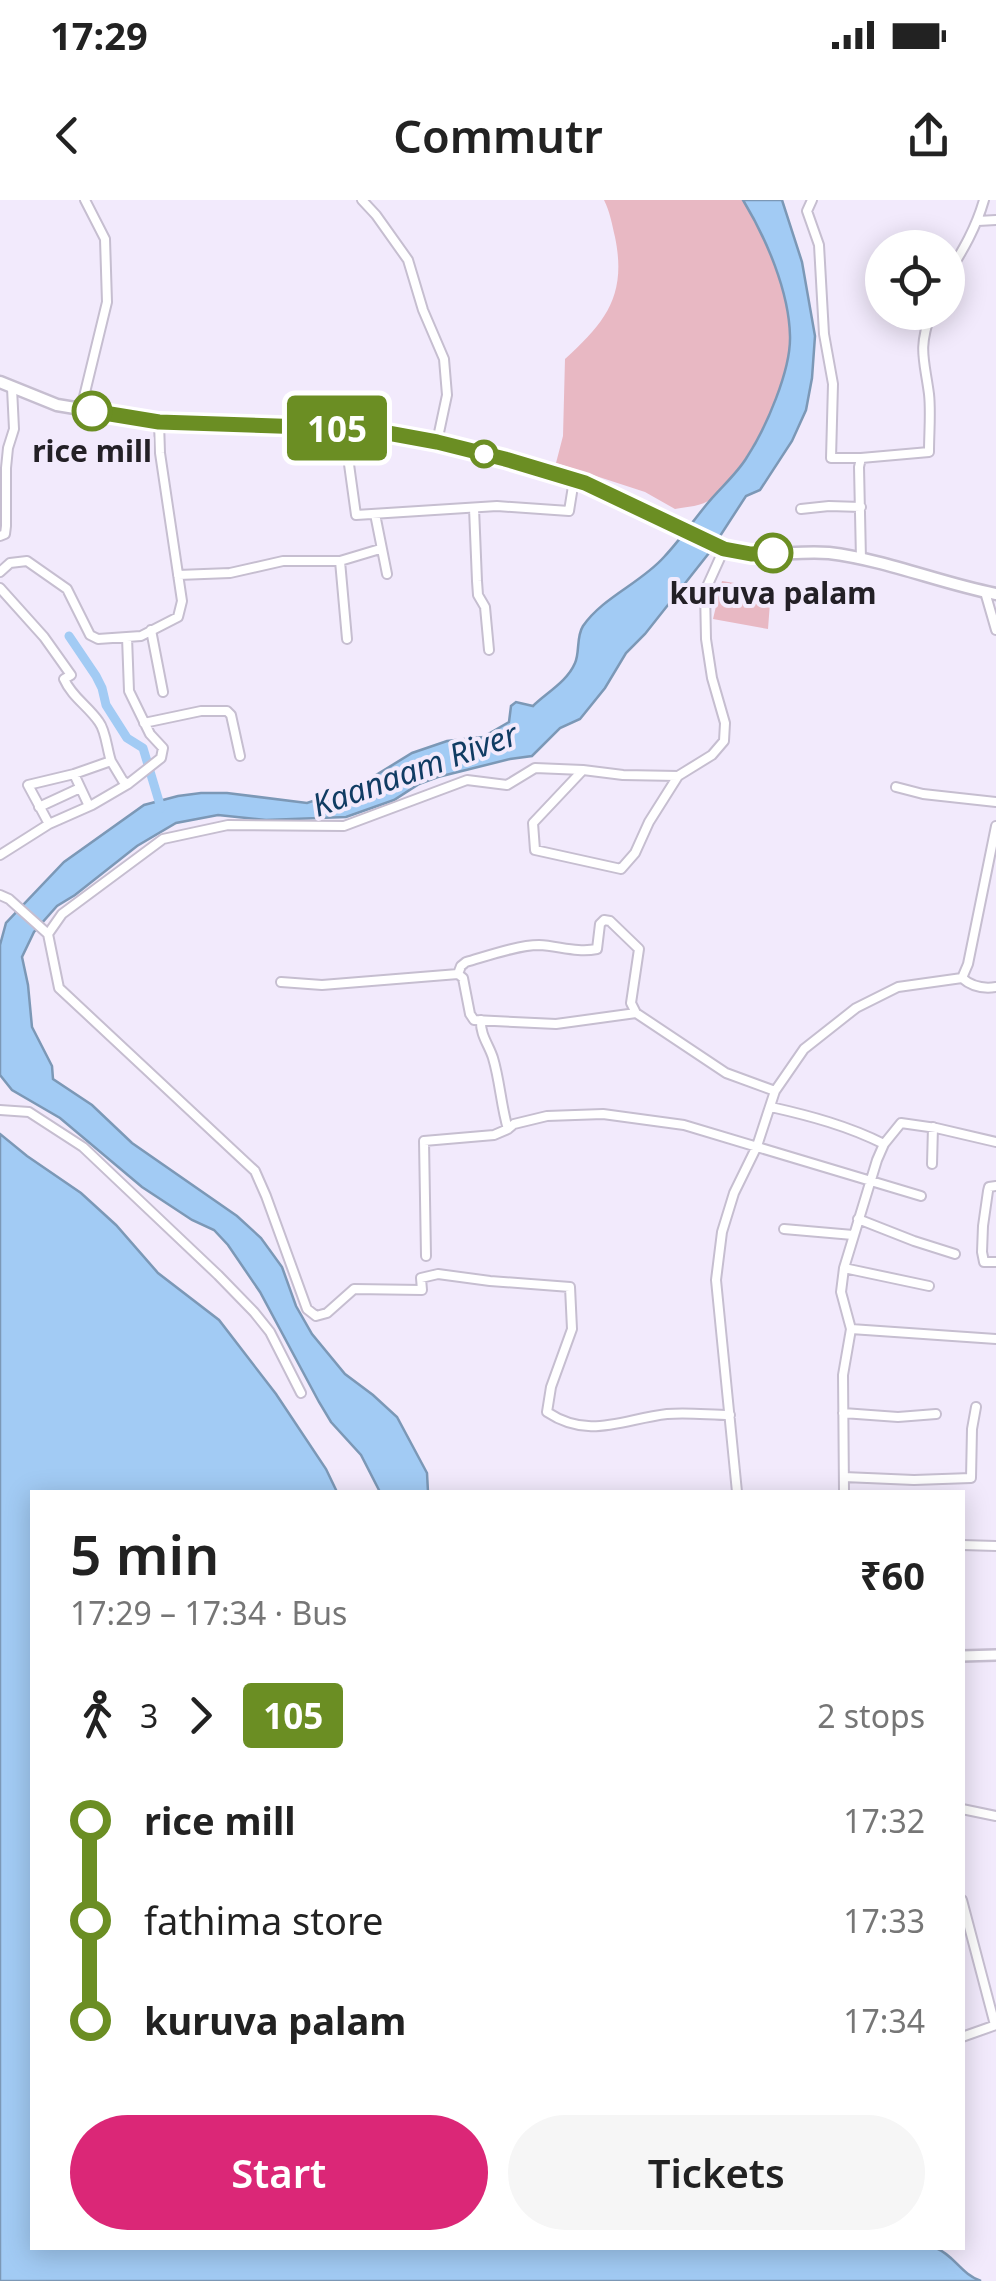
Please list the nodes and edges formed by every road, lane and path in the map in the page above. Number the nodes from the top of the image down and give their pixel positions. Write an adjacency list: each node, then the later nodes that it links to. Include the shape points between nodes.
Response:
1 (85, 200): 12 (street, via 105,238 107,302)
2 (362, 200): 15 (street, via 408,260 444,358 446,396)
3 (812, 200): 16 (street, via 807,211 819,244 833,384 831,458)
4 (972, 200): 5 (street)
5 (983, 202): 7 (street)
6 (996, 220): 7 (street)
7 (978, 221): 8 (street)
8 (965, 246)
9 (925, 330): 16 (street, via 921,354 930,397 930,452)
10 (0, 382): 11 (main road)
11 (12, 388): 12 (main road); 22 (street, via 14,429)
12 (81, 409): 13 (main road)
13 (159, 422): 14 (main road); 29 (street)
14 (344, 428): 15 (main road); 21 (street, via 356,516)
15 (437, 442): 17 (main road)
16 (861, 458): 18 (street)
17 (574, 480): 19 (street, via 568,510); 23 (main road)
18 (861, 507): 20 (street); 25 (street)
19 (474, 508): 21 (street); 36 (street)
20 (801, 509)
21 (374, 514): 24 (street)
22 (0, 536)
23 (723, 548): 25 (main road); 43 (street, via 705,591 706,639 726,723 724,741)
24 (380, 549): 26 (street); 28 (street)
25 (862, 559): 31 (main road)
26 (340, 561): 29 (street); 35 (street)
27 (0, 572): 34 (street, via 27,562 67,589 90,635)
28 (386, 574)
29 (178, 575): 32 (street, via 178,617)
30 (0, 588): 40 (street, via 70,676 65,684 100,723)
31 (990, 593): 33 (street)
32 (152, 630): 34 (street); 37 (street)
33 (996, 630)
34 (127, 637): 38 (street, via 128,691)
35 (348, 638)
36 (488, 650)
37 (163, 692)
38 (144, 723): 39 (street, via 227,711); 44 (street, via 164,748)
39 (240, 756)
40 (111, 761): 42 (street); 44 (street)
41 (582, 770): 43 (street); 43 (street, via 532,823 535,850 621,869); 54 (street, via 535,768 506,784 467,780 344,826 228,825 163,839)
42 (74, 774): 45 (street); 49 (street, via 28,785)
43 (678, 776)
44 (128, 784): 48 (street)
45 (80, 788): 48 (street); 49 (street)
46 (896, 788): 47 (street)
47 (996, 802)
48 (89, 806): 50 (street)
49 (39, 807): 50 (street)
50 (49, 824): 52 (street)
51 (996, 826): 56 (street)
52 (0, 855)
53 (4, 897): 54 (street)
54 (46, 932): 87 (street, via 60,988 254,1171 307,1308 316,1316 354,1289 422,1290 421,1278 438,1274 570,1287 572,1329 547,1412 563,1423 597,1428 669,1414)
55 (458, 974): 57 (street); 59 (street, via 466,962 518,947 597,949 600,924 610,921 639,949 631,1003); 60 (street, via 470,1014)
56 (962, 978): 58 (street); 61 (street, via 898,987 856,1008 804,1048)
57 (281, 982)
58 (996, 986)
59 (636, 1013): 60 (street, via 556,1024); 61 (street, via 726,1072)
60 (482, 1020): 65 (street)
61 (775, 1092): 62 (street)
62 (771, 1107): 67 (street); 68 (street)
63 (0, 1110): 83 (street, via 29,1112 120,1181 254,1312)
64 (932, 1128): 66 (street); 67 (street, via 901,1123); 69 (street)
65 (508, 1129): 68 (street, via 546,1116 604,1114 684,1125); 77 (street, via 424,1141)
66 (995, 1139)
67 (884, 1144): 70 (street)
68 (757, 1146): 70 (street); 87 (street, via 734,1192 716,1280)
69 (932, 1164)
70 (871, 1179): 72 (street); 73 (street)
71 (996, 1186): 78 (street, via 988,1191 982,1252 984,1262)
72 (921, 1196)
73 (858, 1219): 75 (street); 76 (street)
74 (784, 1229): 75 (street)
75 (853, 1235): 79 (street)
76 (956, 1254)
77 (426, 1256)
78 (996, 1262)
79 (844, 1268): 80 (street); 81 (street)
80 (928, 1286)
81 (851, 1329): 82 (street); 85 (street)
82 (996, 1339)
83 (302, 1393)
84 (976, 1407): 88 (street, via 972,1478)
85 (843, 1413): 86 (street); 88 (street)
86 (936, 1414)
87 (730, 1415): 89 (street)
88 (844, 1477): 90 (street)
89 (737, 1490)
90 (844, 1490)
91 (965, 1545): 92 (street)
92 (996, 1546)
93 (996, 1655): 94 (street)
94 (965, 1656)
95 (965, 1810): 96 (street)
96 (996, 1816)
97 (965, 1911): 98 (street)
98 (996, 2025): 99 (street)
99 (965, 2037)

